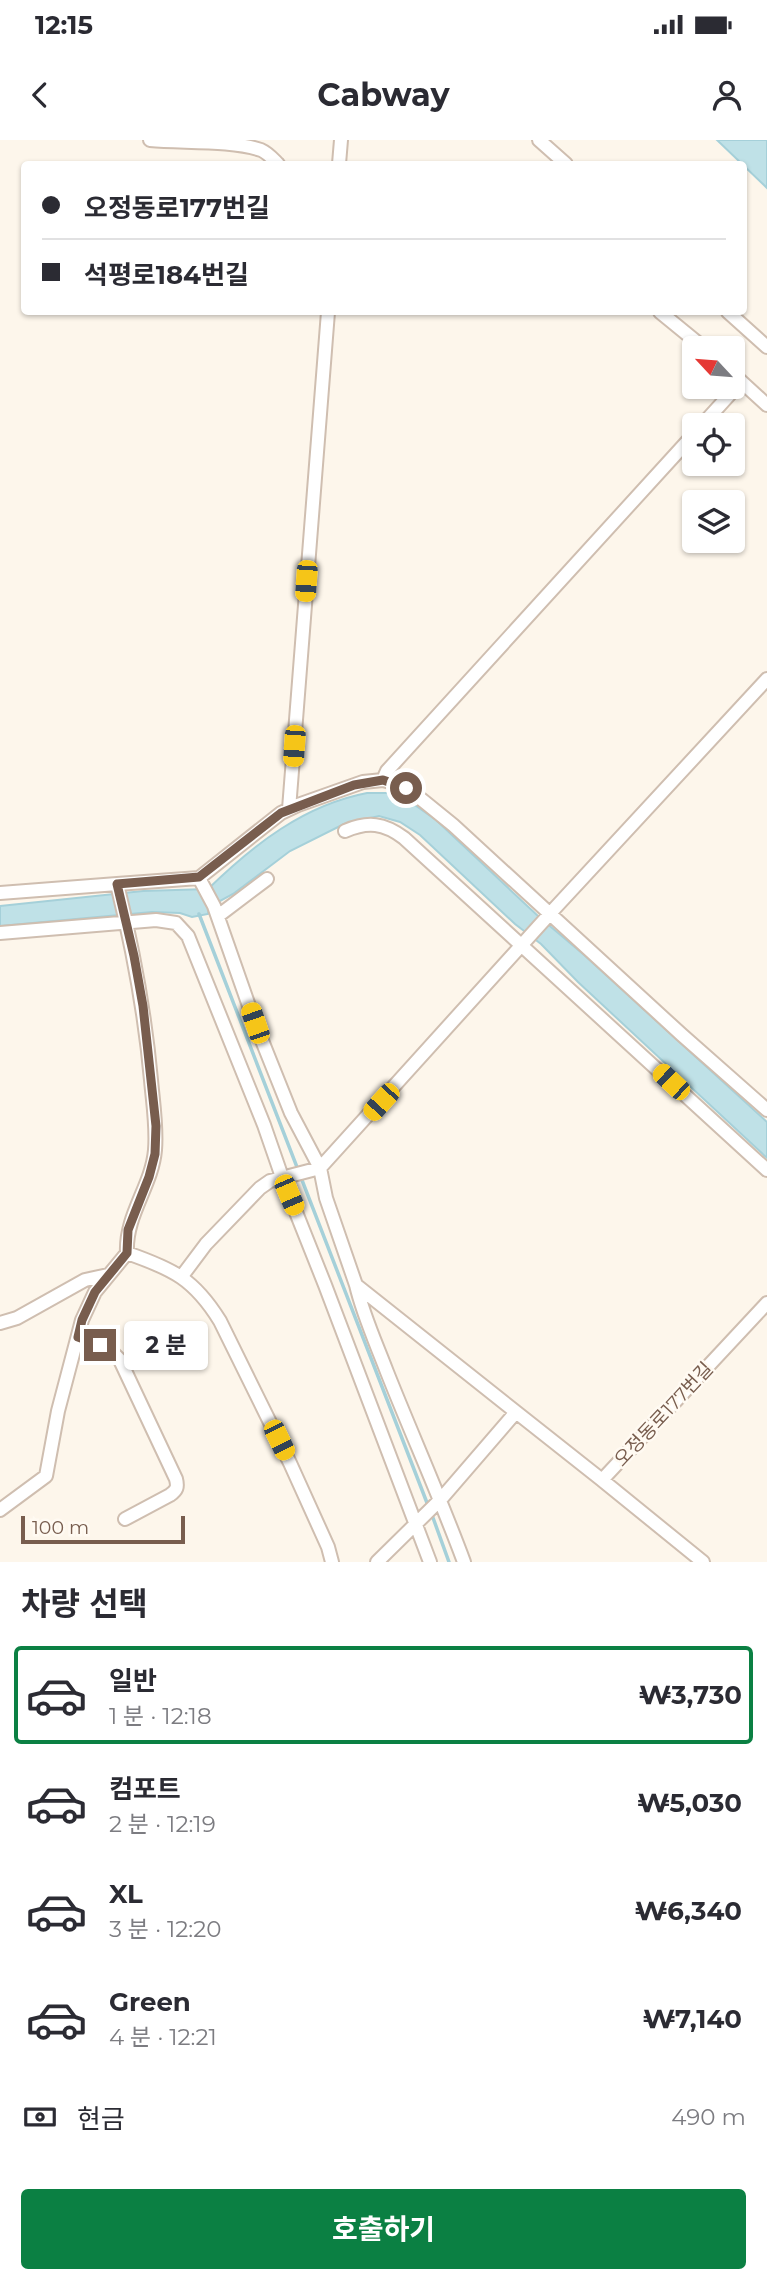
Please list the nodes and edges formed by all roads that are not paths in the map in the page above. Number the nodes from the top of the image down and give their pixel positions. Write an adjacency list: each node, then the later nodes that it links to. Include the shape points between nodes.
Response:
1 (150, 140): 4 (lane, via 245,146 262,150)
2 (341, 140): 5 (lane)
3 (539, 140): 6 (lane)
4 (275, 161)
5 (340, 161)
6 (563, 161)
7 (328, 315): 17 (lane)
8 (664, 315): 10 (lane)
9 (731, 315): 11 (lane)
10 (689, 336)
11 (767, 347)
12 (746, 386): 13 (lane)
13 (767, 405)
14 (682, 447): 16 (lane)
15 (767, 679): 24 (lane)
16 (383, 780): 17 (lane, via 354,785); 24 (lane, via 406,788 430,805)
17 (289, 809): 19 (lane)
18 (345, 831): 27 (lane, via 373,824 398,834)
19 (200, 880): 21 (lane); 23 (lane)
20 (267, 880): 23 (lane)
21 (117, 886): 22 (lane); 25 (lane)
22 (0, 893)
23 (216, 911): 29 (lane, via 255,1023)
24 (548, 916): 27 (lane); 28 (lane)
25 (125, 920): 26 (lane); 31 (lane, via 169,921 188,936); 32 (lane, via 143,1006 156,1139 153,1164 128,1230)
26 (0, 933)
27 (524, 943): 29 (lane); 30 (lane)
28 (767, 1110)
29 (318, 1170): 31 (lane); 35 (lane)
30 (767, 1170)
31 (284, 1177): 34 (lane, via 260,1188); 44 (lane)
32 (127, 1253): 33 (lane); 34 (lane)
33 (108, 1275): 37 (lane, via 85,1279); 38 (lane, via 88,1304)
34 (182, 1276): 45 (lane, via 220,1321 290,1463)
35 (356, 1285): 39 (lane, 오정동로177번길); 41 (lane)
36 (767, 1303): 40 (lane, 오정동로177번길)
37 (0, 1323)
38 (78, 1337): 42 (lane, via 46,1476); 43 (lane, via 109,1349 120,1360 178,1486 170,1495)
39 (516, 1412): 40 (lane, 오정동로177번길); 41 (lane)
40 (602, 1480): 49 (lane)
41 (439, 1500): 44 (lane); 48 (lane)
42 (0, 1510)
43 (125, 1518)
44 (418, 1522): 46 (lane); 47 (lane)
45 (332, 1562)
46 (377, 1562)
47 (430, 1562)
48 (464, 1562)
49 (703, 1562)

